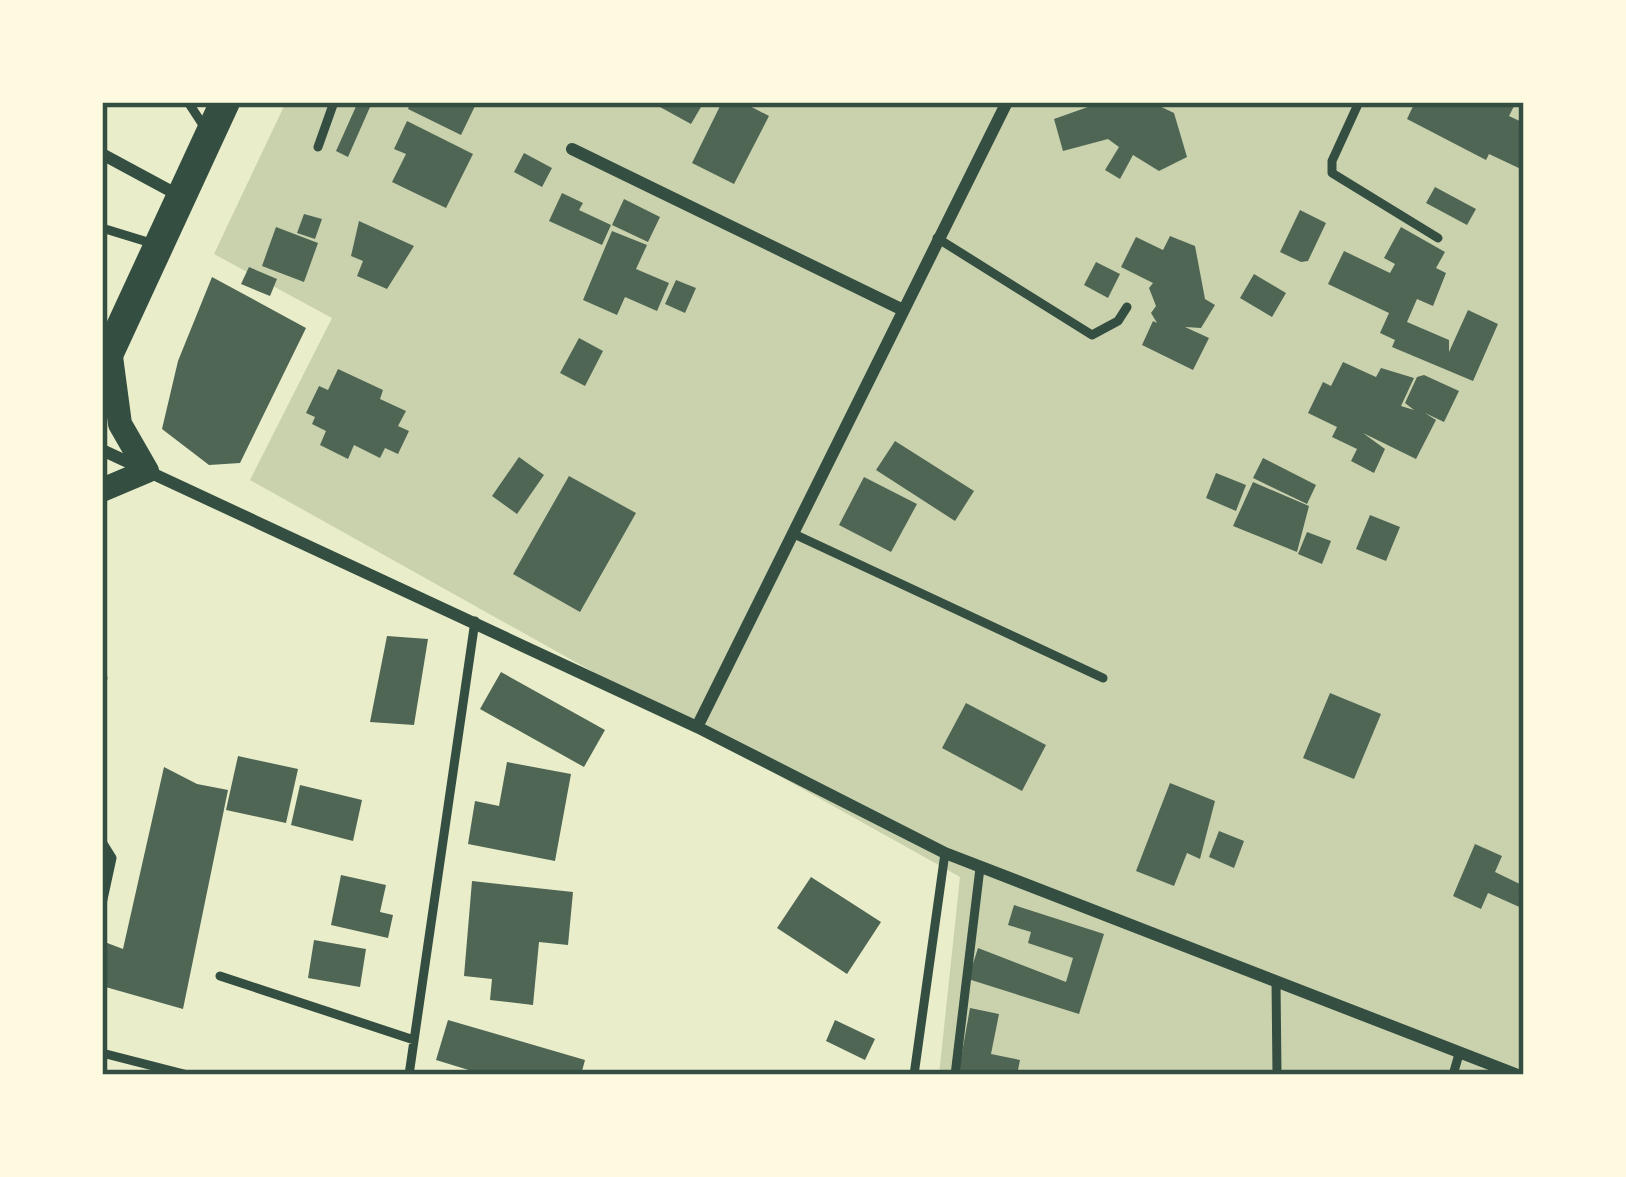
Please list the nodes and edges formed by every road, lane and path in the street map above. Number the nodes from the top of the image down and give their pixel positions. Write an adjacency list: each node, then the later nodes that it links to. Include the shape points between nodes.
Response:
1 (188, 102): 6 (lane)
2 (225, 102): 6 (highway)
3 (1007, 102): 12 (street)
4 (1359, 102): 13 (lane, via 1332,173)
5 (330, 103): 7 (lane)
6 (210, 137): 10 (highway)
7 (318, 147)
8 (572, 149): 16 (street)
9 (102, 154): 10 (street)
10 (184, 199): 14 (highway)
11 (102, 228): 14 (lane)
12 (938, 238): 15 (lane, via 1091,335); 16 (street)
13 (1438, 238)
14 (162, 246): 17 (highway)
15 (1127, 307)
16 (902, 309): 21 (street)
17 (106, 358): 19 (main road, via 119,424)
18 (102, 450): 19 (street)
19 (147, 471): 20 (main road); 22 (street)
20 (102, 490)
21 (794, 534): 23 (lane); 24 (street)
22 (475, 621): 24 (street); 31 (lane)
23 (1102, 679)
24 (697, 727): 26 (street)
25 (102, 842): 28 (lane, via 112,858)
26 (945, 853): 27 (street); 36 (lane)
27 (980, 868): 30 (street); 37 (lane)
28 (102, 904)
29 (220, 976): 31 (lane)
30 (1276, 981): 33 (street); 38 (lane)
31 (414, 1040): 35 (lane)
32 (102, 1053): 34 (lane)
33 (1459, 1054): 39 (lane); 40 (street)
34 (188, 1075)
35 (410, 1075)
36 (914, 1075)
37 (955, 1075)
38 (1277, 1075)
39 (1454, 1075)
40 (1518, 1075)

